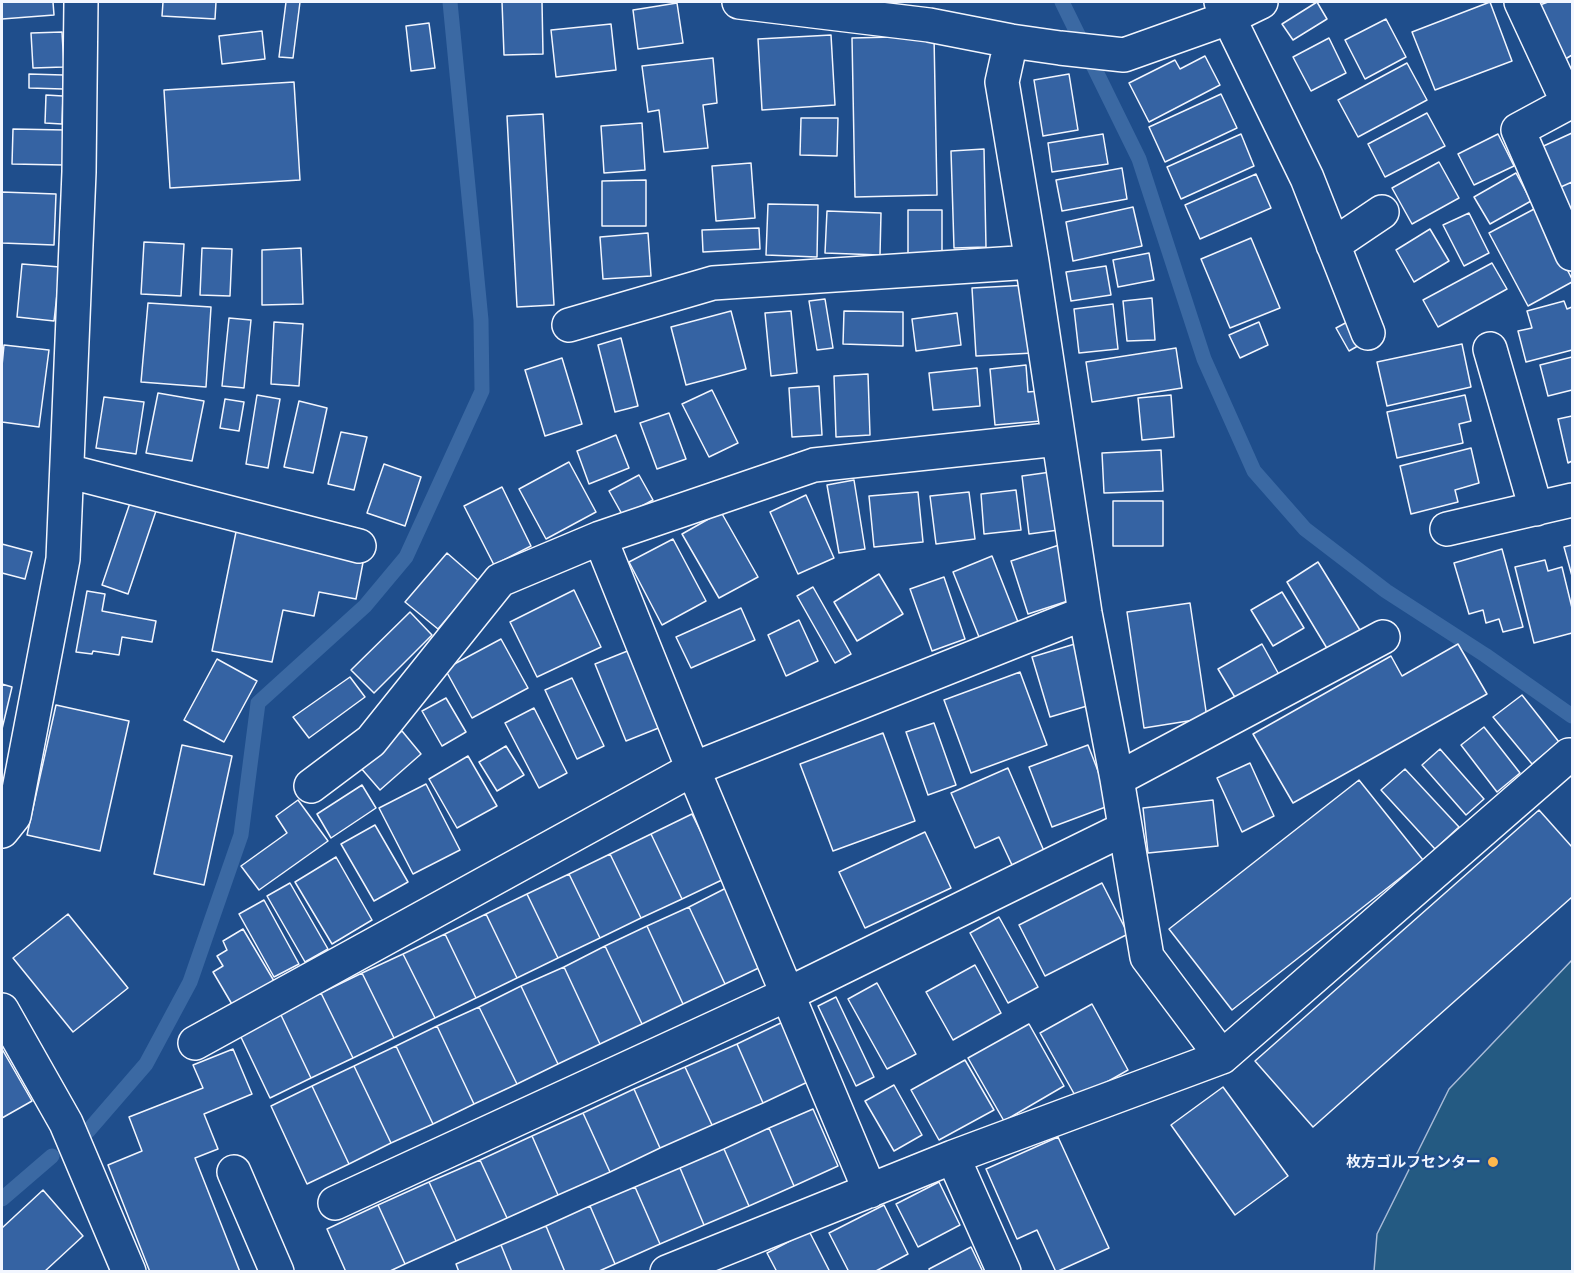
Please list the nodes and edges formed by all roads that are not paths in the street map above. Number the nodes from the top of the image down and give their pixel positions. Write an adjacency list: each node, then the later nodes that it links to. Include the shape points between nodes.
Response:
1 (81, 2): 15 (street, via 80,172)
2 (739, 2): 6 (street, via 929,25)
3 (1261, 2): 5 (street)
4 (1521, 2): 9 (street, via 1568,103 1518,130)
5 (1225, 10): 6 (street, via 1124,55); 8 (street, via 1307,178)
6 (1011, 41): 10 (street, via 1002,82)
7 (1382, 212): 8 (street)
8 (1334, 245): 12 (street)
9 (1572, 254)
10 (1032, 262): 11 (street, via 713,283); 14 (street)
11 (569, 325)
12 (1368, 333)
13 (1490, 349): 17 (street)
14 (1058, 439): 19 (street, via 814,465); 21 (street)
15 (67, 471): 20 (street); 28 (street, via 63,559 14,816)
16 (1572, 500): 17 (street)
17 (1536, 508): 18 (street)
18 (1447, 529)
19 (600, 538): 24 (street); 26 (street, via 500,580 371,741)
20 (359, 546)
21 (1085, 613): 24 (street); 25 (street)
22 (1383, 637): 25 (street)
23 (1569, 755): 32 (street)
24 (693, 769): 29 (street); 31 (street)
25 (1117, 779): 27 (street)
26 (311, 786)
27 (1124, 829): 29 (street); 32 (street, via 1147,957)
28 (2, 831)
29 (788, 994): 35 (street); 36 (street)
30 (2, 1010): 37 (street, via 66,1123)
31 (195, 1043)
32 (1222, 1057): 33 (street)
33 (953, 1157): 35 (street); 40 (street)
34 (234, 1172): 38 (street)
35 (870, 1191): 39 (street)
36 (335, 1203)
37 (129, 1272)
38 (277, 1272)
39 (667, 1272)
40 (1004, 1272)

